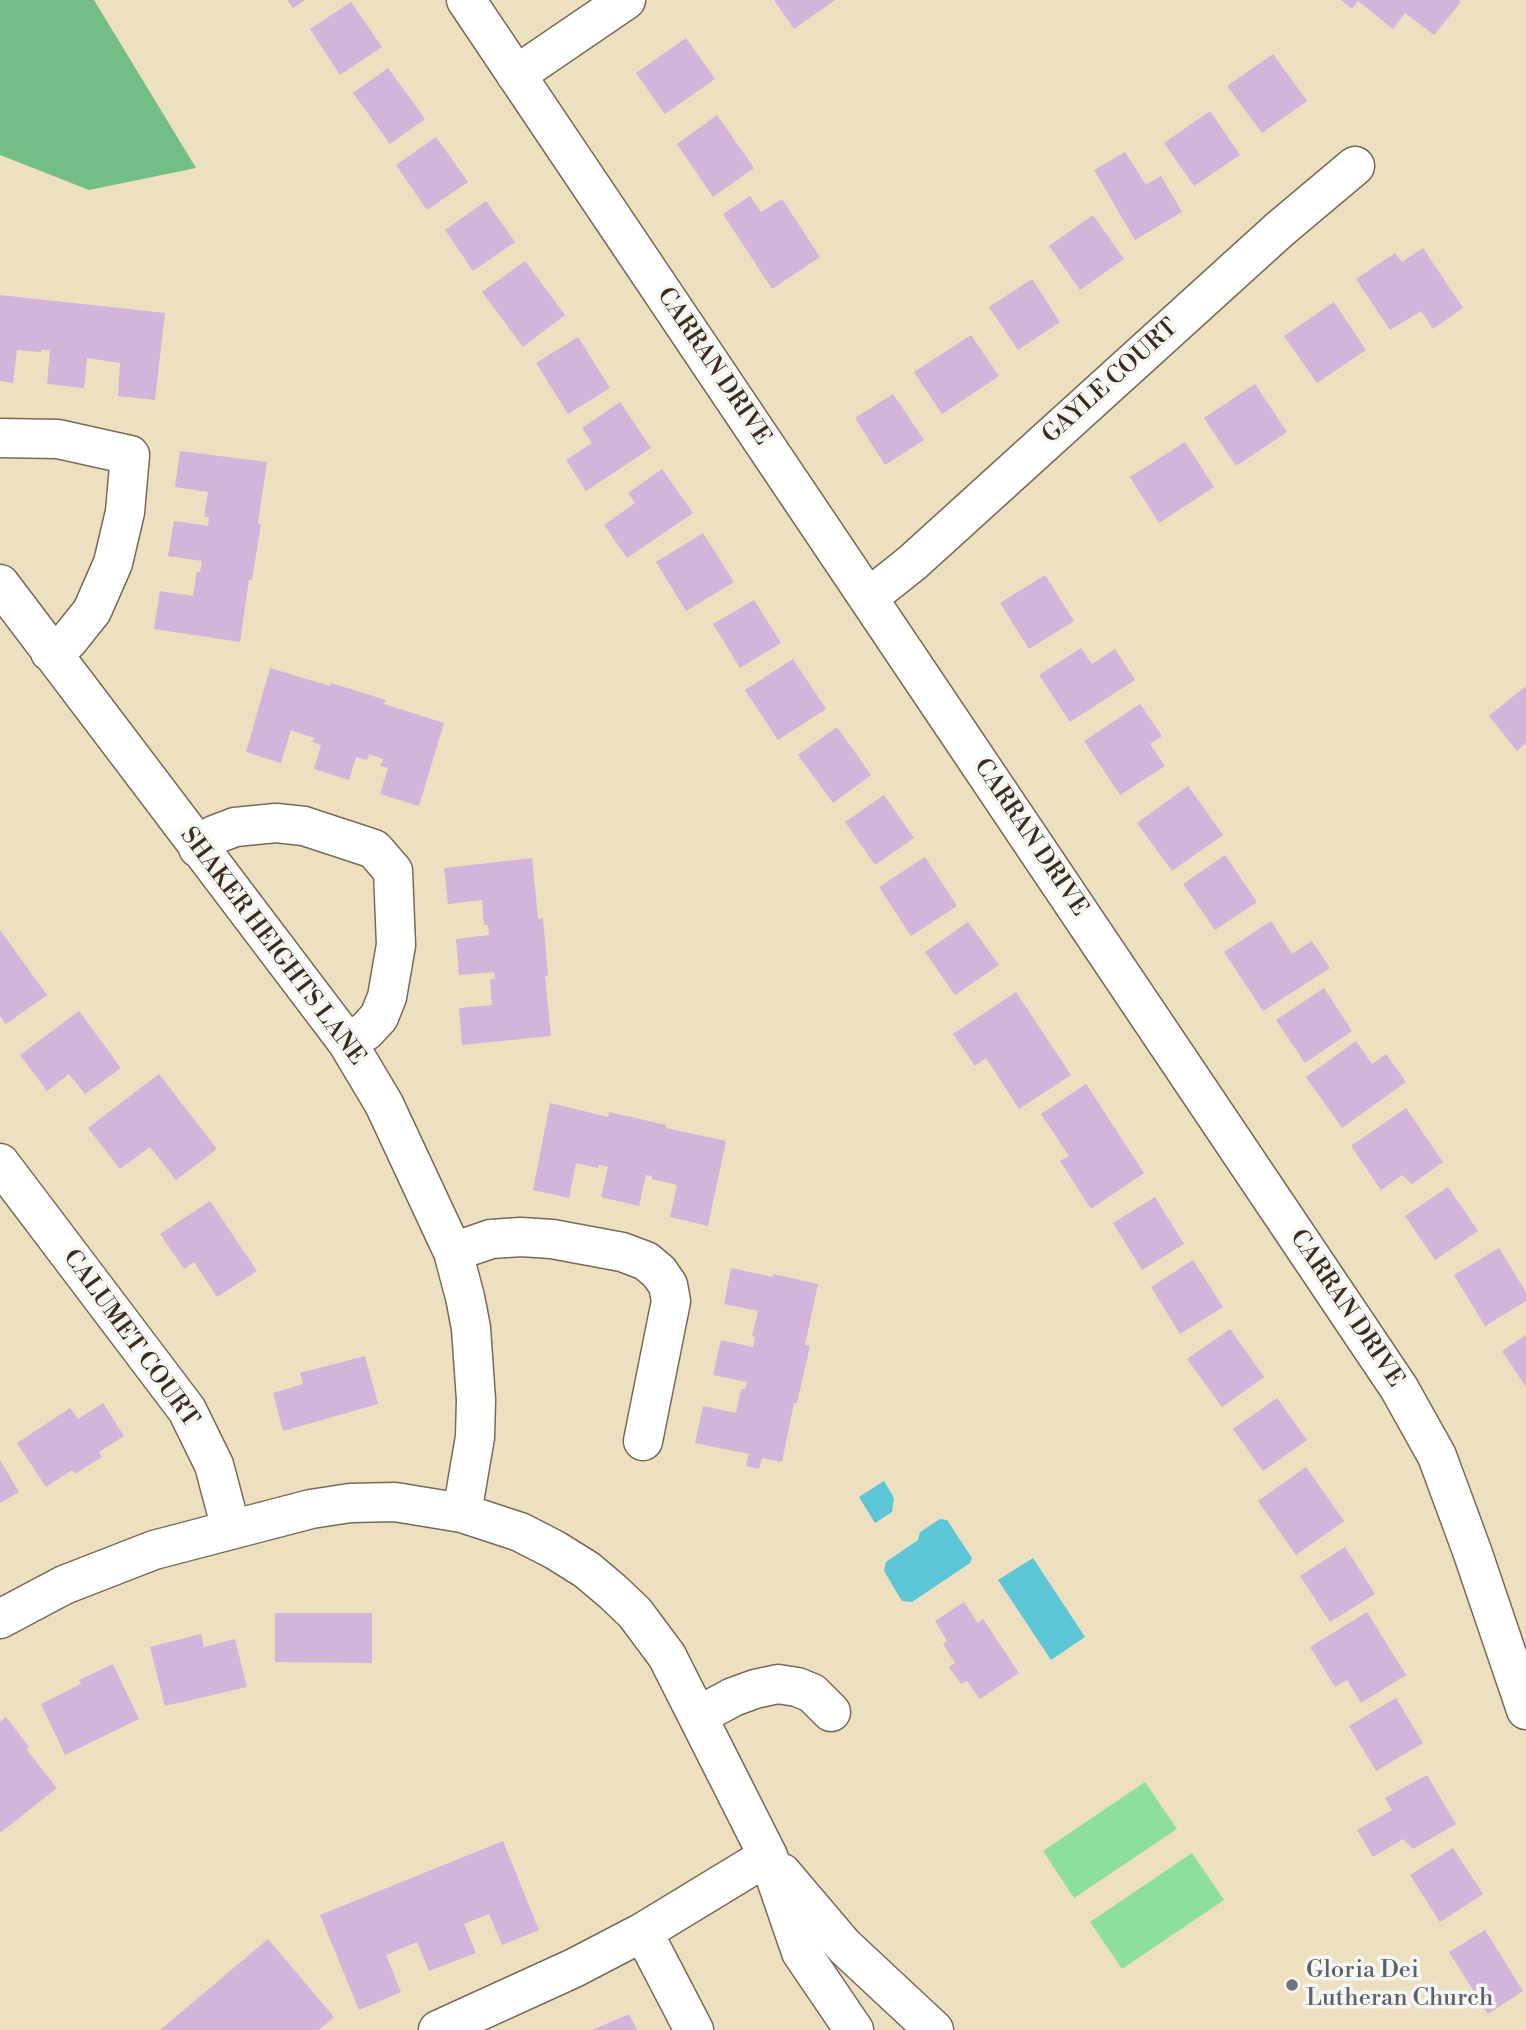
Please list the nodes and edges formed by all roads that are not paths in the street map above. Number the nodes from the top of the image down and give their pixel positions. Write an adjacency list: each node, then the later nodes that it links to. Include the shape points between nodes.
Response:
1 (466, 0): 3 (street, CARRAN DRIVE)
2 (626, 0): 3 (street)
3 (516, 75): 7 (street, CARRAN DRIVE)
4 (1355, 166): 7 (street, GAYLE COURT)
5 (0, 438): 8 (street, via 58,439 130,455 125,512 113,563 92,611 68,641)
6 (0, 584): 8 (street, SHAKER HEIGHTS LANE)
7 (868, 598): 17 (street, CARRAN DRIVE, via 1399,1388 1437,1457)
8 (50, 652): 9 (street, SHAKER HEIGHTS LANE)
9 (198, 848): 10 (street, SHAKER HEIGHTS LANE); 10 (street, via 214,835 236,827 304,826 374,849 393,871 396,945 387,997 379,1017)
10 (347, 1042): 12 (street, SHAKER HEIGHTS LANE, via 384,1104)
11 (0, 1163): 15 (street, CALUMET COURT, via 187,1410 214,1465)
12 (453, 1252): 13 (street, via 491,1239 552,1239 622,1252 659,1272 671,1301); 14 (street, SHAKER HEIGHTS LANE, via 471,1328 477,1400)
13 (643, 1441)
14 (462, 1513): 15 (street, via 395,1502 350,1503); 19 (street, via 520,1532 555,1550 613,1592 667,1656)
15 (231, 1529): 16 (street, via 115,1565 64,1585)
16 (0, 1619)
17 (1526, 1710)
18 (831, 1712): 19 (street, via 812,1693 778,1684 733,1697)
19 (698, 1716): 20 (street)
20 (768, 1856): 21 (street); 24 (street, via 801,1952); 25 (street, via 844,1946)
21 (643, 1932): 22 (street); 23 (street)
22 (438, 2030)
23 (694, 2030)
24 (854, 2030)
25 (934, 2030)

